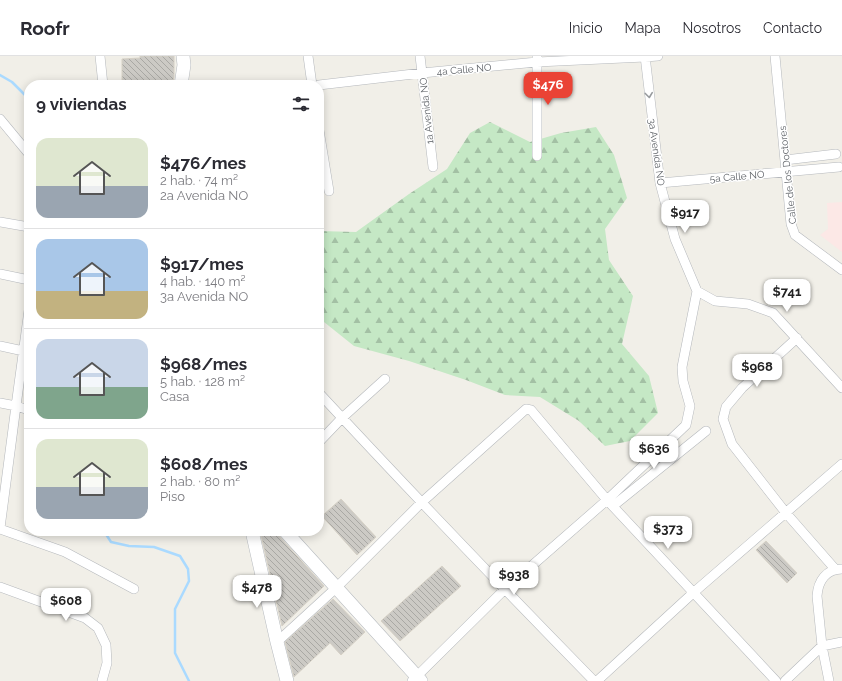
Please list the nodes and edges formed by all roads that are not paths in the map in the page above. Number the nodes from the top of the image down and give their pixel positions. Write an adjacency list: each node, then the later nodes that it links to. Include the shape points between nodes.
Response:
1 (100, 56): 10 (street)
2 (183, 56): 11 (main road)
3 (308, 56): 12 (street)
4 (420, 56): 9 (street, 1a Avenida NO)
5 (658, 56): 7 (street, 4a Calle NO)
6 (775, 56): 19 (street, Calle de los Doctores)
7 (645, 57): 8 (street, 4a Calle NO); 23 (street, 3a Avenida NO, one-way to 23)
8 (537, 59): 9 (street, 4a Calle NO); 17 (street)
9 (422, 72): 13 (street, 4a Calle NO); 20 (street, 1a Avenida NO)
10 (102, 80)
11 (182, 80)
12 (311, 80)
13 (324, 84)
14 (0, 118): 15 (street)
15 (24, 148)
16 (836, 154): 19 (street)
17 (537, 156)
18 (324, 160): 24 (street)
19 (785, 160): 22 (street, Calle de los Doctores)
20 (433, 167)
21 (839, 167): 22 (street, 5a Calle NO)
22 (786, 171): 23 (street, 5a Calle NO); 27 (street, Calle de los Doctores, via 791,224 795,235)
23 (660, 183): 30 (street, 3a Avenida NO, via 675,239)
24 (329, 191)
25 (0, 222): 26 (street)
26 (24, 226)
27 (842, 270)
28 (0, 274): 29 (street)
29 (24, 279)
30 (697, 290): 31 (street, via 715,301 748,304 773,313); 47 (street, via 682,367 690,406 686,425)
31 (797, 338): 36 (street); 48 (street, via 742,388 726,407 723,419 732,444)
32 (0, 346): 33 (street)
33 (24, 351)
34 (24, 362): 39 (street)
35 (385, 379): 41 (street)
36 (842, 388)
37 (324, 398): 41 (street)
38 (0, 403): 39 (street)
39 (16, 406): 40 (street); 45 (street)
40 (24, 408)
41 (342, 418): 43 (street); 46 (street)
42 (706, 431): 47 (street)
43 (324, 437)
44 (842, 464): 48 (street)
45 (2, 492): 49 (street)
46 (421, 503): 47 (street, via 526,409 531,410); 54 (street); 56 (street)
47 (610, 503): 56 (street); 57 (street)
48 (786, 514): 52 (street); 57 (street)
49 (0, 528): 55 (street, via 65,552)
50 (253, 536): 58 (main road)
51 (289, 536): 54 (main road)
52 (839, 569): 60 (street, via 830,572 822,580 818,591)
53 (0, 587): 62 (street, via 85,618 98,628 106,645 107,663)
54 (336, 588): 58 (street); 61 (main road)
55 (134, 589)
56 (504, 590): 61 (street); 64 (street)
57 (693, 593): 65 (street); 66 (street)
58 (277, 642): 63 (main road)
59 (842, 642): 60 (street)
60 (822, 646): 67 (street); 68 (street)
61 (416, 680)
62 (102, 681)
63 (287, 681)
64 (594, 681)
65 (597, 681)
66 (776, 681)
67 (785, 681)
68 (829, 681)

